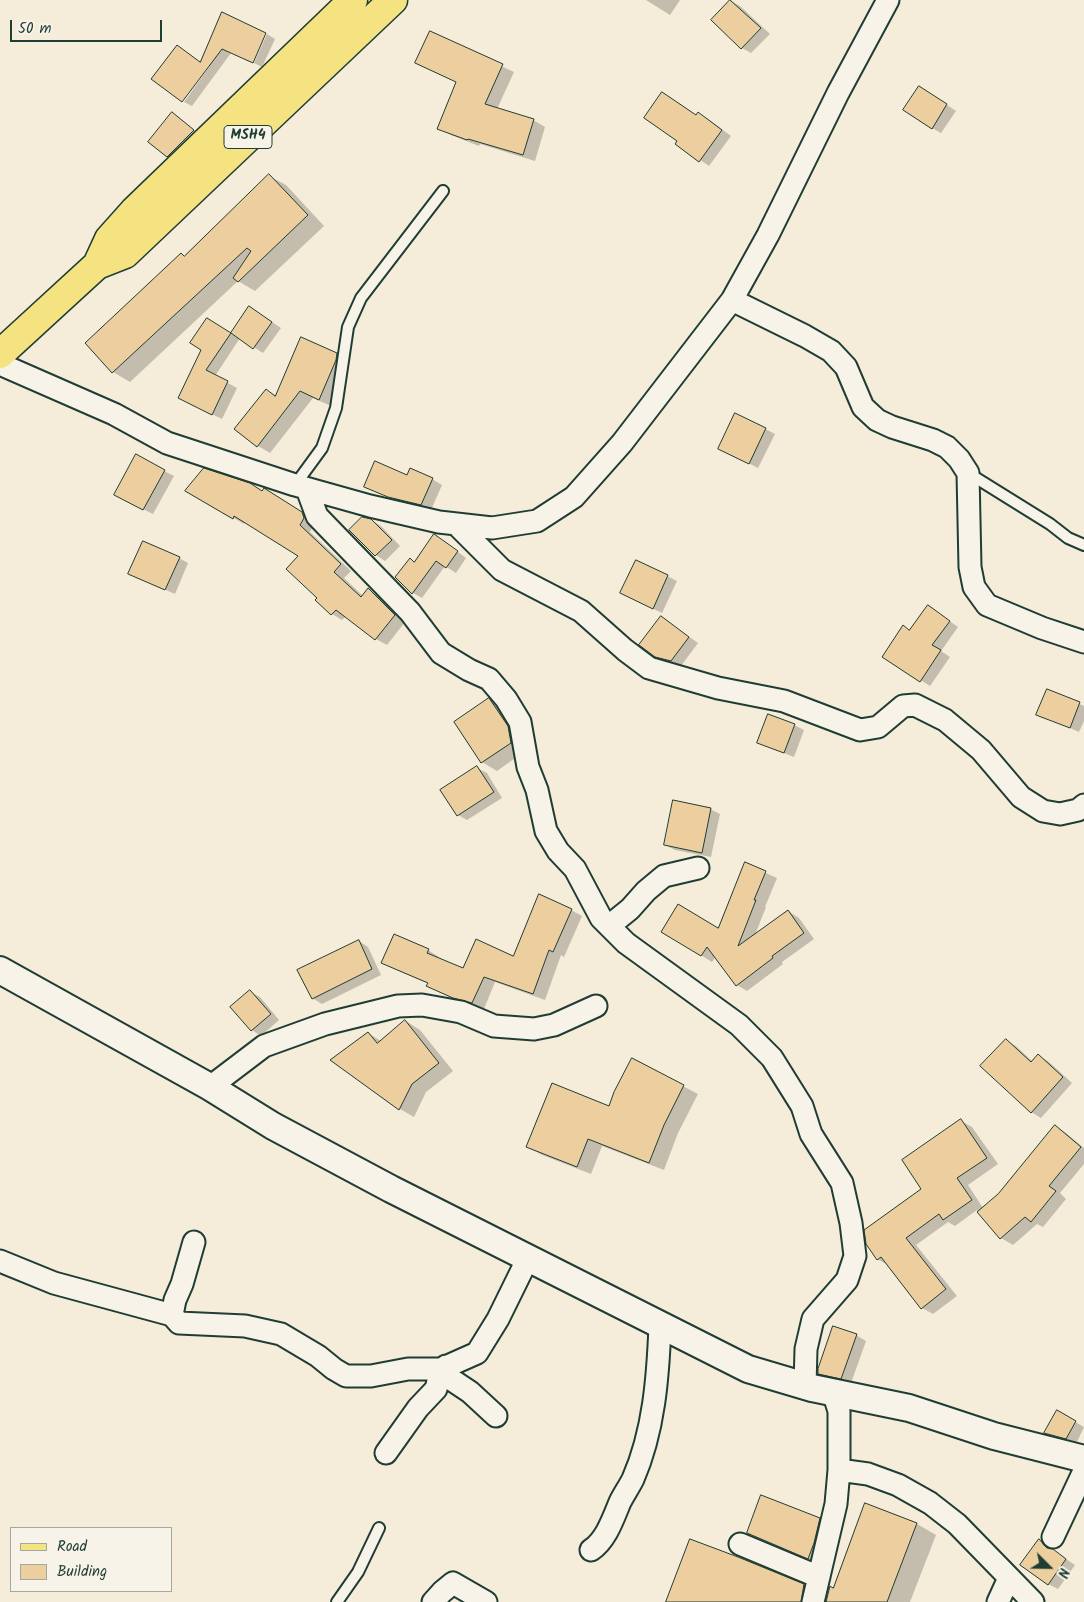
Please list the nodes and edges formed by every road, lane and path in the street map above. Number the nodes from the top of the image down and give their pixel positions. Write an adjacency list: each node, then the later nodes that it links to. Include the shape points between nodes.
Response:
1 (353, 0): 5 (main road, MSH4, via 134,211 109,239)
2 (393, 0): 5 (main road, MSH4, via 125,254)
3 (888, 0): 6 (street)
4 (443, 191): 10 (lane, via 361,298 348,327 336,408 322,448)
5 (97, 265): 7 (main road, MSH4)
6 (732, 300): 9 (street, via 831,351 846,367 863,408 892,427 947,447); 11 (street, via 622,443 574,496 537,521 492,528)
7 (0, 354)
8 (0, 364): 10 (street, via 114,414 167,443)
9 (968, 473): 12 (lane); 13 (street, via 970,567 974,587 987,605)
10 (301, 487): 11 (street); 16 (street, via 317,516 410,612 441,653 489,679 506,698 520,722 528,767 546,831 558,851 575,869 601,918)
11 (456, 524): 14 (street, via 502,570 581,611 649,668 718,688 784,701 860,730 878,727 904,706 915,705 945,720 981,750 1021,796 1043,811 1060,814 1078,810)
12 (1084, 545)
13 (1084, 642)
14 (1084, 804)
15 (698, 868): 16 (street, via 664,876)
16 (609, 926): 26 (street, via 626,943 739,1025 772,1058 802,1106 810,1134 842,1183 855,1256 847,1280 813,1319 806,1349)
17 (0, 970): 19 (street)
18 (596, 1006): 19 (street, via 554,1025 534,1029 494,1026 462,1012 422,1005 398,1006 325,1024 264,1046)
19 (210, 1087): 21 (street, via 332,1158)
20 (194, 1242): 23 (street)
21 (528, 1258): 24 (street); 25 (street, via 498,1319 476,1353)
22 (0, 1261): 23 (street, via 54,1283)
23 (172, 1315): 25 (street, via 179,1323 245,1326 282,1334 346,1376)
24 (660, 1325): 26 (street, via 748,1369); 36 (street, via 654,1405 647,1440 633,1479 611,1523 599,1544)
25 (443, 1367): 28 (street, via 446,1376); 29 (street, via 436,1389 418,1408)
26 (805, 1386): 27 (street)
27 (833, 1392): 30 (street, via 909,1408 994,1436); 31 (street, via 839,1411)
28 (496, 1416)
29 (386, 1454)
30 (1084, 1459)
31 (839, 1470): 37 (street, via 836,1504); 38 (street, via 868,1474 898,1485 930,1503 957,1524)
32 (1084, 1471): 34 (street)
33 (379, 1528): 39 (lane, via 358,1572)
34 (1053, 1537)
35 (740, 1544): 37 (street)
36 (591, 1550)
37 (820, 1577): 42 (street)
38 (1009, 1578): 43 (street); 44 (street)
39 (337, 1602)
40 (434, 1602): 41 (street, via 453,1583)
41 (486, 1602)
42 (813, 1602)
43 (998, 1602)
44 (1033, 1602)

